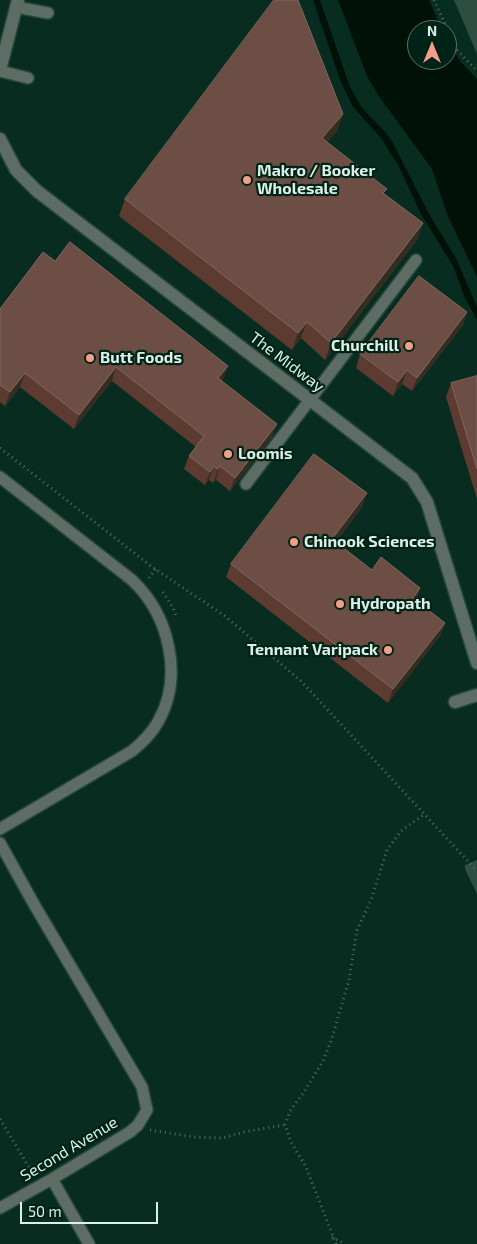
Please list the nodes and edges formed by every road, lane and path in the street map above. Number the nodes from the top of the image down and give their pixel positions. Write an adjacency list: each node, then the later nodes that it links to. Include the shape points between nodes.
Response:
1 (434, 0): 5 (path, via 457,50)
2 (17, 4): 3 (lane); 4 (street)
3 (48, 13)
4 (0, 70): 6 (lane)
5 (477, 71)
6 (28, 78)
7 (0, 139): 9 (street, The Midway, via 16,170 37,191)
8 (416, 260): 9 (lane)
9 (309, 400): 12 (lane); 19 (street, The Midway, via 412,478 427,502)
10 (0, 448): 13 (path)
11 (0, 477): 23 (lane, via 144,591 166,634 171,671 169,690 158,722 132,752)
12 (246, 484)
13 (156, 569): 15 (path); 22 (path, via 225,616 301,681)
14 (142, 572): 15 (path)
15 (149, 578): 16 (path)
16 (154, 583)
17 (160, 589): 18 (path)
18 (178, 622)
19 (477, 663)
20 (477, 695): 21 (street)
21 (455, 702)
22 (425, 814): 25 (path); 28 (path, via 401,831 387,850 371,900 357,930 349,980 331,1041 323,1061 290,1111)
23 (0, 829)
24 (0, 843): 27 (lane, Second Avenue, via 142,1087 147,1110)
25 (477, 871)
26 (0, 1119): 30 (path)
27 (138, 1125): 28 (path, via 152,1131 223,1138); 29 (lane, Second Avenue)
28 (285, 1125): 32 (path, via 306,1167)
29 (52, 1178): 30 (lane, Second Avenue); 33 (lane)
30 (40, 1185): 31 (lane, Second Avenue)
31 (0, 1208)
32 (332, 1237): 34 (path); 35 (path)
33 (89, 1244)
34 (336, 1244)
35 (345, 1244)

